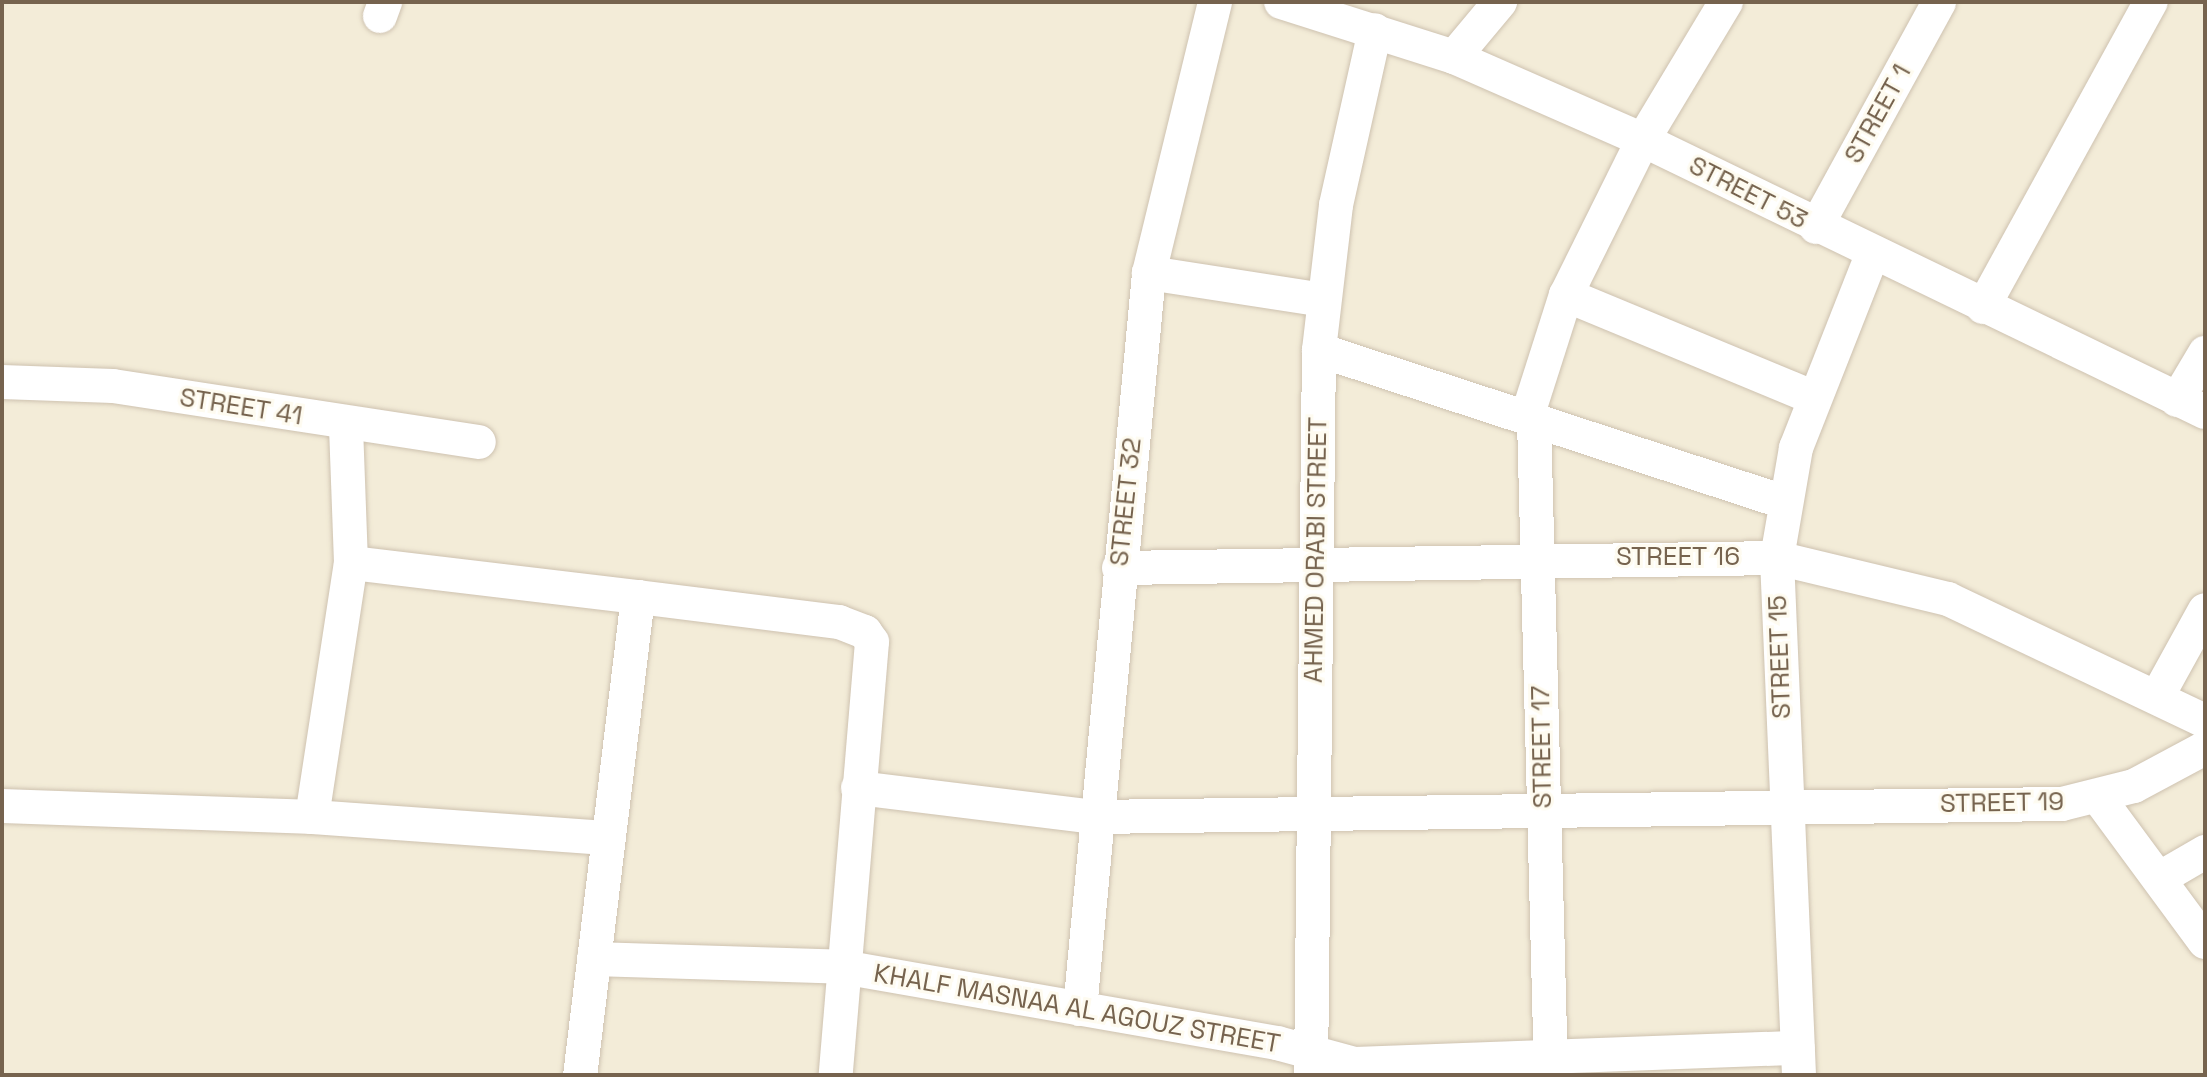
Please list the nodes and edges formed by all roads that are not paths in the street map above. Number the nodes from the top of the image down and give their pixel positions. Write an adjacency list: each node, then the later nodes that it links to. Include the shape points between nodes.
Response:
1 (1215, 2): 12 (street, STREET 32)
2 (1281, 2): 7 (street, STREET 53)
3 (1500, 2): 8 (street)
4 (1726, 2): 9 (street, STREET 17)
5 (2151, 2): 15 (street)
6 (1932, 4): 10 (street, STREET 1)
7 (1375, 30): 8 (street, STREET 53); 14 (street, AHMED ORABI STREET, via 1336,205)
8 (1454, 57): 9 (street, STREET 53)
9 (1643, 140): 10 (street, STREET 53); 13 (street, STREET 17)
10 (1816, 227): 11 (street, STREET 53)
11 (1872, 255): 15 (street, STREET 53); 19 (street, STREET 15)
12 (1149, 273): 14 (street); 29 (street, STREET 32)
13 (1566, 295): 19 (street); 21 (street, STREET 17)
14 (1323, 300): 16 (street, AHMED ORABI STREET)
15 (1983, 307): 20 (street, STREET 53)
16 (1319, 350): 21 (street); 27 (street, AHMED ORABI STREET)
17 (2205, 353): 20 (street)
18 (2, 382): 22 (street, STREET 41, via 113,386)
19 (1815, 398): 24 (street, STREET 15)
20 (2191, 406)
21 (1530, 419): 24 (street); 25 (street, STREET 17)
22 (346, 424): 23 (street, STREET 41); 28 (street)
23 (479, 442)
24 (1783, 502): 26 (street, STREET 15)
25 (1537, 557): 26 (street, STREET 16); 27 (street, STREET 16); 39 (street, STREET 17)
26 (1777, 558): 32 (street, STREET 16, via 1948,599); 37 (street, STREET 15)
27 (1316, 562): 29 (street, STREET 16); 40 (street, AHMED ORABI STREET)
28 (351, 563): 30 (street); 41 (street)
29 (1119, 568): 42 (street, STREET 32)
30 (638, 597): 35 (street, via 839,622 865,632 872,642); 43 (street)
31 (2205, 610): 32 (street)
32 (2157, 697): 33 (street, STREET 16)
33 (2205, 721)
34 (2205, 748): 36 (street, STREET 19, via 2134,786)
35 (858, 788): 42 (street, STREET 19); 48 (street)
36 (2098, 797): 37 (street, STREET 19, via 2062,804); 45 (street)
37 (1787, 805): 39 (street, STREET 19); 50 (street, STREET 15)
38 (2, 806): 41 (street)
39 (1544, 810): 40 (street, STREET 19); 52 (street, STREET 17)
40 (1314, 814): 42 (street, STREET 19); 51 (street, AHMED ORABI STREET)
41 (312, 817): 43 (street)
42 (1093, 817): 49 (street, STREET 32)
43 (606, 838): 47 (street)
44 (2205, 852): 45 (street)
45 (2162, 877): 46 (street)
46 (2205, 942)
47 (594, 959): 48 (street, KHALF MASNAA AL AGOUZ STREET); 53 (street)
48 (842, 967): 49 (street, KHALF MASNAA AL AGOUZ STREET); 54 (street)
49 (1080, 1009): 51 (street, KHALF MASNAA AL AGOUZ STREET)
50 (1798, 1062): 52 (street, KHALF MASNAA AL AGOUZ STREET)
51 (1312, 1064): 52 (street, KHALF MASNAA AL AGOUZ STREET)
52 (1551, 1065)
53 (580, 1075)
54 (836, 1075)

